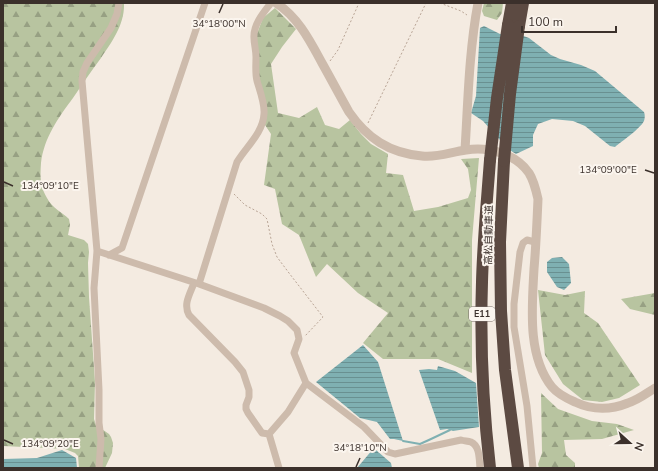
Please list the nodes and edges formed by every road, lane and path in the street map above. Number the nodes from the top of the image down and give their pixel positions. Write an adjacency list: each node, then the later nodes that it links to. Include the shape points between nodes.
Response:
1 (119, 3): 18 (street, via 111,28 87,63 82,81)
2 (205, 3): 19 (street, via 122,248)
3 (271, 3): 16 (street, via 259,19 254,37 256,76 264,113 263,120 259,131 237,162)
4 (276, 3): 13 (street, via 299,24)
5 (359, 3): 13 (path, via 338,50)
6 (426, 3): 14 (path)
7 (440, 3): 11 (path)
8 (478, 3): 11 (street)
9 (512, 3): 12 (highway, 高松自動車道 / E11)
10 (523, 3): 12 (highway, 高松自動車道 / E11)
11 (475, 20): 15 (street)
12 (514, 25): 28 (highway, 高松自動車道 / E11, bridge, via 496,98 482,282 482,365); 29 (highway, 高松自動車道 / E11, bridge, via 500,242 505,370)
13 (324, 66): 14 (street, via 349,112)
14 (363, 129): 15 (street, via 393,150 412,155 436,156)
15 (465, 150): 17 (street, via 477,148 494,151 520,162 530,174 538,199)
16 (229, 185): 20 (street); 21 (path, via 236,197 266,219 277,257 323,317 306,336)
17 (535, 242): 23 (street, via 532,317 534,339 538,359 546,379 553,388 570,400 594,408 609,408 629,403); 30 (street, via 527,240 523,243 514,304 514,327 527,406)
18 (97, 251): 19 (street); 25 (street, via 94,288 101,439)
19 (109, 255): 20 (street)
20 (196, 284): 21 (street, via 280,316 297,330); 24 (street, via 188,298 187,310 243,372 249,390 246,404 248,413 262,433)
21 (299, 339): 22 (street, via 294,353)
22 (306, 383): 24 (street, via 288,412); 27 (street, via 364,426 388,452 395,454 461,440 470,442 478,449)
23 (655, 388)
24 (269, 434): 26 (street)
25 (99, 468)
26 (279, 468)
27 (480, 468)
28 (490, 468)
29 (518, 468)
30 (533, 468)

